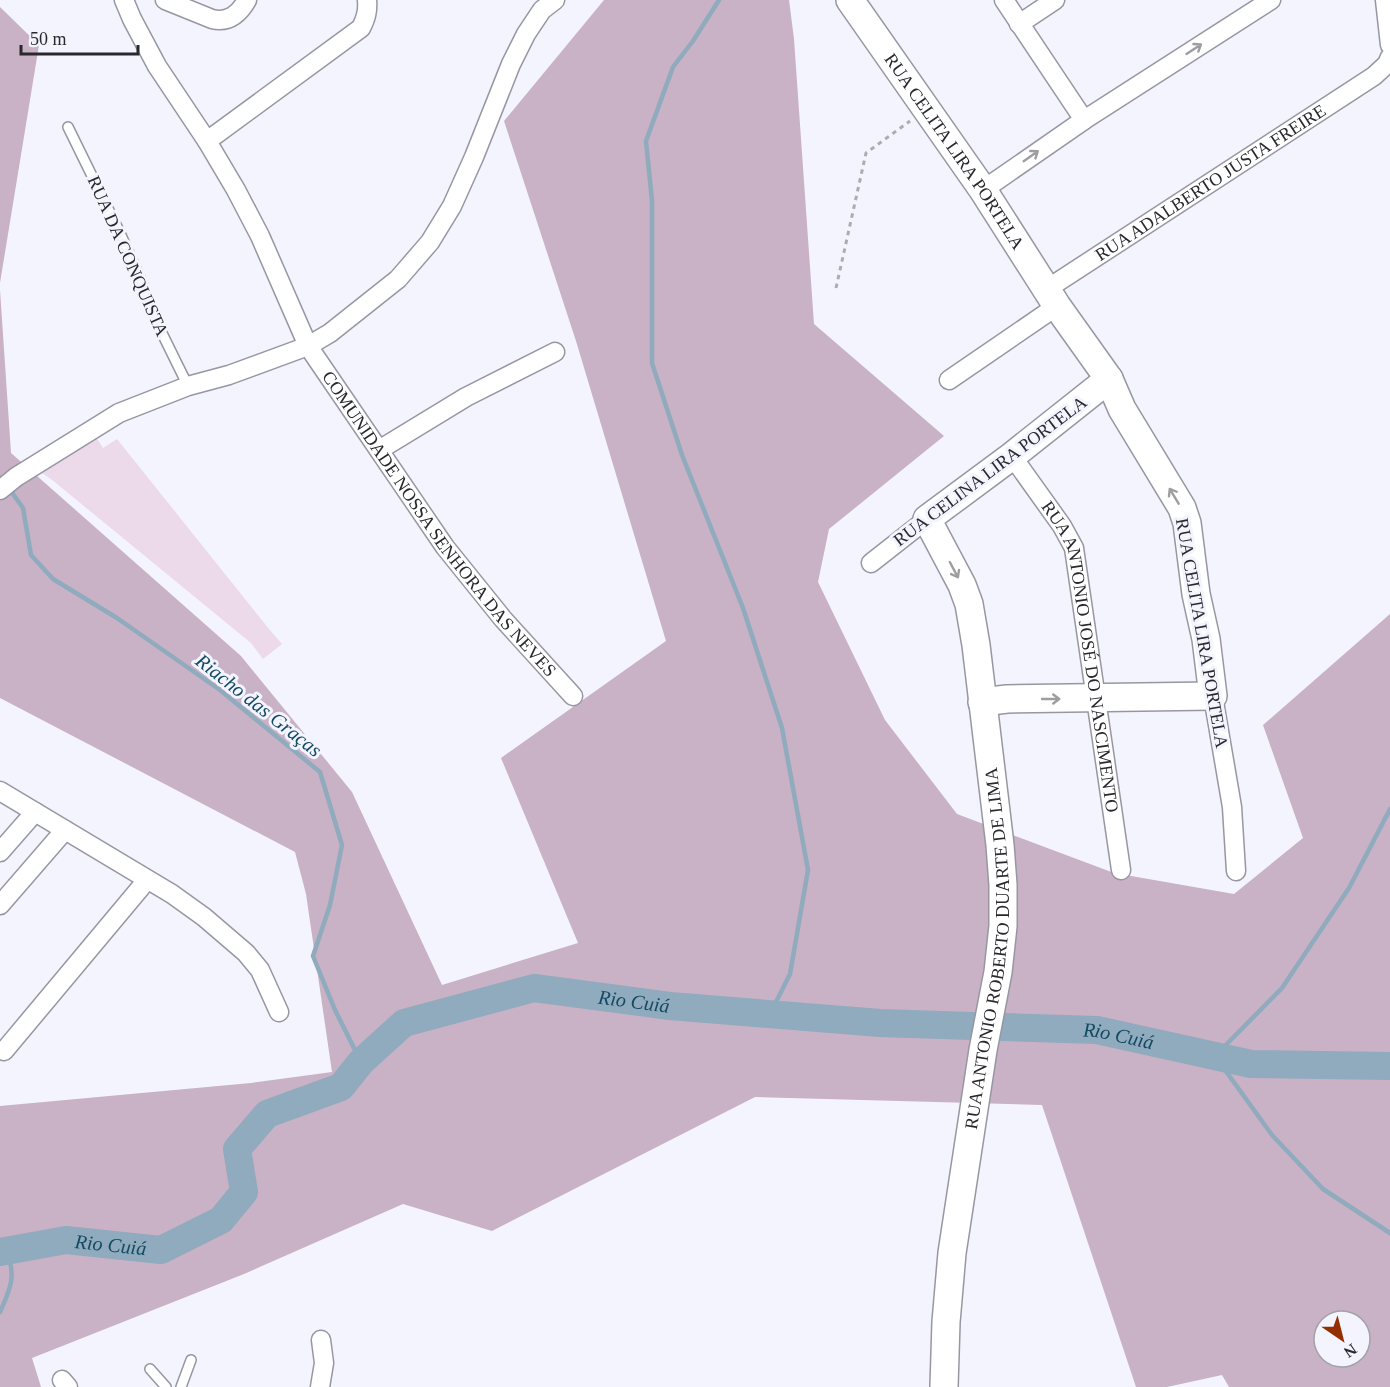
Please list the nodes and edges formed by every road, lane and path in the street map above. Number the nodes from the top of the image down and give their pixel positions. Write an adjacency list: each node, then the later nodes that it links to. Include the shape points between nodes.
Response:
1 (124, 0): 17 (street, COMUNIDADE NOSSA SENHORA DAS NEVES, via 157,66)
2 (165, 0): 3 (street, via 218,21 234,16)
3 (247, 0)
4 (367, 0): 17 (street, via 366,19 361,28)
5 (555, 0): 21 (street, via 542,10 526,33 452,206 430,242 398,279)
6 (850, 0): 14 (main road, RUA CELITA LIRA PORTELA)
7 (1004, 0): 11 (street)
8 (1055, 0): 11 (street)
9 (1271, 0): 15 (street, one-way to 9)
10 (1385, 0): 12 (street)
11 (1019, 24): 15 (street)
12 (1390, 45)
13 (1390, 57): 20 (street, RUA ADALBERTO JUSTA FREIRE, via 1374,76)
14 (926, 109): 18 (main road, RUA CELITA LIRA PORTELA); 19 (path, via 866,153)
15 (1084, 120): 18 (street, one-way to 15)
16 (68, 127): 25 (lane, RUA DA CONQUISTA)
17 (207, 141): 21 (street, COMUNIDADE NOSSA SENHORA DAS NEVES, via 260,236)
18 (982, 190): 20 (main road, RUA CELITA LIRA PORTELA)
19 (836, 288)
20 (1052, 297): 23 (street); 24 (main road, RUA CELITA LIRA PORTELA)
21 (308, 346): 25 (street); 26 (street, COMUNIDADE NOSSA SENHORA DAS NEVES)
22 (555, 352): 26 (street, via 466,397)
23 (949, 380)
24 (1102, 385): 27 (main road, RUA CELINA LIRA PORTELA); 33 (main road, RUA CELITA LIRA PORTELA, one-way to 24, via 1182,508 1122,409)
25 (188, 386): 28 (street, via 119,412)
26 (379, 450): 31 (street, COMUNIDADE NOSSA SENHORA DAS NEVES, via 446,547 503,619)
27 (1012, 456): 29 (main road, RUA CELINA LIRA PORTELA); 34 (street, RUA ANTONIO JOSÉ DO NASCIMENTO, via 1074,548)
28 (0, 490)
29 (927, 519): 30 (street, RUA CELINA LIRA PORTELA); 32 (main road, RUA ANTONIO ROBERTO DUARTE DE LIMA, one-way to 32, via 969,604)
30 (871, 563)
31 (573, 696)
32 (990, 696): 34 (main road, one-way to 34); 51 (main road, RUA ANTONIO ROBERTO DUARTE DE LIMA, via 1003,926 952,1253)
33 (1213, 696): 34 (main road); 40 (street, RUA CELITA LIRA PORTELA, via 1232,807)
34 (1095, 699): 39 (street, RUA ANTONIO JOSÉ DO NASCIMENTO)
35 (0, 791): 36 (street)
36 (35, 812): 37 (street); 38 (street)
37 (64, 830): 41 (street); 42 (street)
38 (0, 852)
39 (1121, 870)
40 (1236, 871)
41 (147, 880): 43 (street, via 204,917 246,953 260,970); 44 (street)
42 (0, 905)
43 (279, 1012)
44 (4, 1051)
45 (321, 1340): 50 (street, via 324,1364)
46 (191, 1360): 49 (lane)
47 (150, 1369): 48 (lane)
48 (166, 1387)
49 (181, 1387)
50 (320, 1387)
51 (944, 1387)

